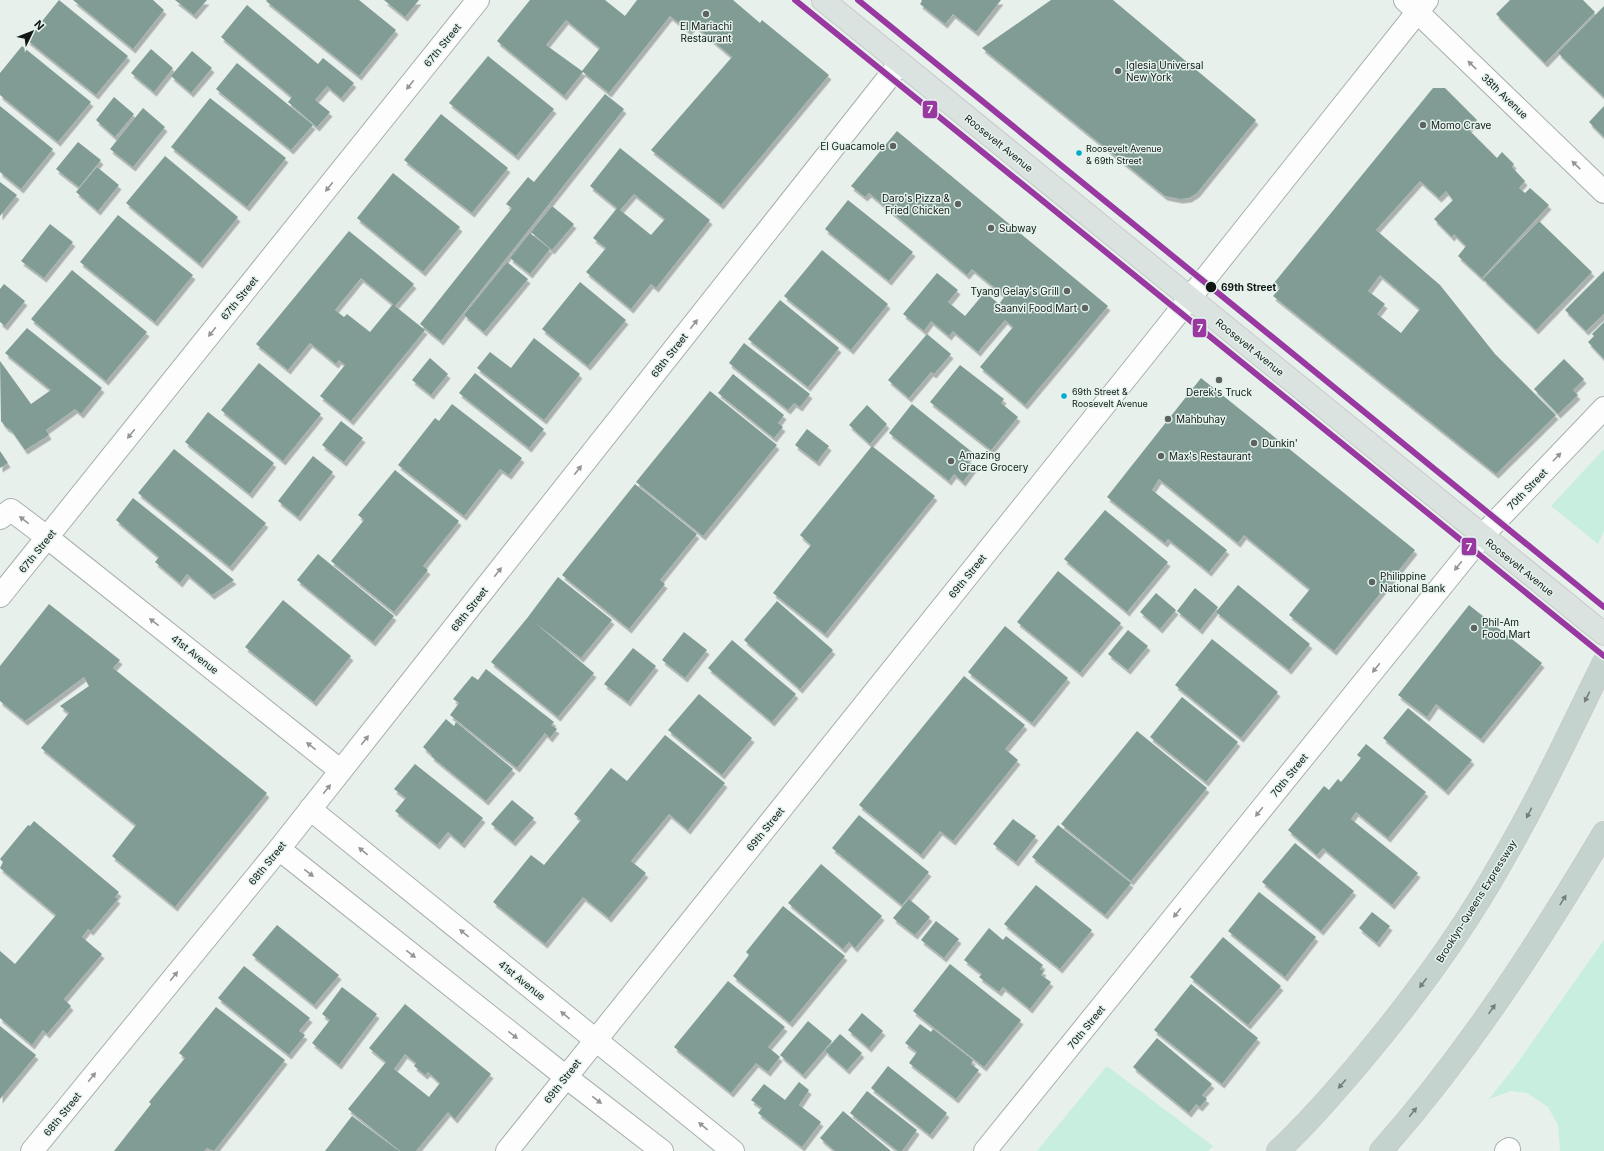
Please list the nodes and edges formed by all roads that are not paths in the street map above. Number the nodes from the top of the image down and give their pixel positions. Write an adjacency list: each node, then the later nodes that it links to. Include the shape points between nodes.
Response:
1 (478, 0): 10 (street, 67th Street, one-way to 10)
2 (823, 0): 4 (main road, Roosevelt Avenue)
3 (1417, 4): 5 (street, 38th Avenue, one-way to 3); 6 (street, 69th Street)
4 (900, 63): 6 (main road, Roosevelt Avenue); 14 (street, 68th Street, one-way to 4)
5 (1604, 192)
6 (1190, 299): 9 (main road, Roosevelt Avenue); 18 (street, 69th Street)
7 (1604, 408): 9 (street, 70th Street, one-way to 7)
8 (0, 518): 10 (street, 41st Avenue, one-way to 8, via 11,510)
9 (1482, 536): 12 (main road, Roosevelt Avenue); 24 (street, 70th Street, one-way to 24)
10 (48, 538): 11 (street, 67th Street); 14 (street, 41st Avenue, one-way to 10)
11 (0, 596)
12 (1604, 634)
13 (1604, 662): 25 (highway, Brooklyn-Queens Expressway, one-way to 25, via 1501,864 1437,965 1399,1016 1328,1099)
14 (341, 771): 15 (street, 68th Street, one-way to 14)
15 (310, 809): 17 (street, 68th Street); 18 (street, 41st Avenue, one-way to 15)
16 (1604, 833): 26 (highway, one-way to 16, via 1460,1053 1526,960)
17 (279, 849): 19 (street, one-way to 19); 20 (street, 68th Street, one-way to 17)
18 (596, 1040): 19 (street, 69th Street); 23 (street, 41st Avenue, one-way to 18)
19 (566, 1077): 21 (street, 69th Street); 22 (street, one-way to 22)
20 (32, 1151)
21 (507, 1151)
22 (662, 1151)
23 (733, 1151)
24 (986, 1151)
25 (1278, 1151)
26 (1381, 1151)

